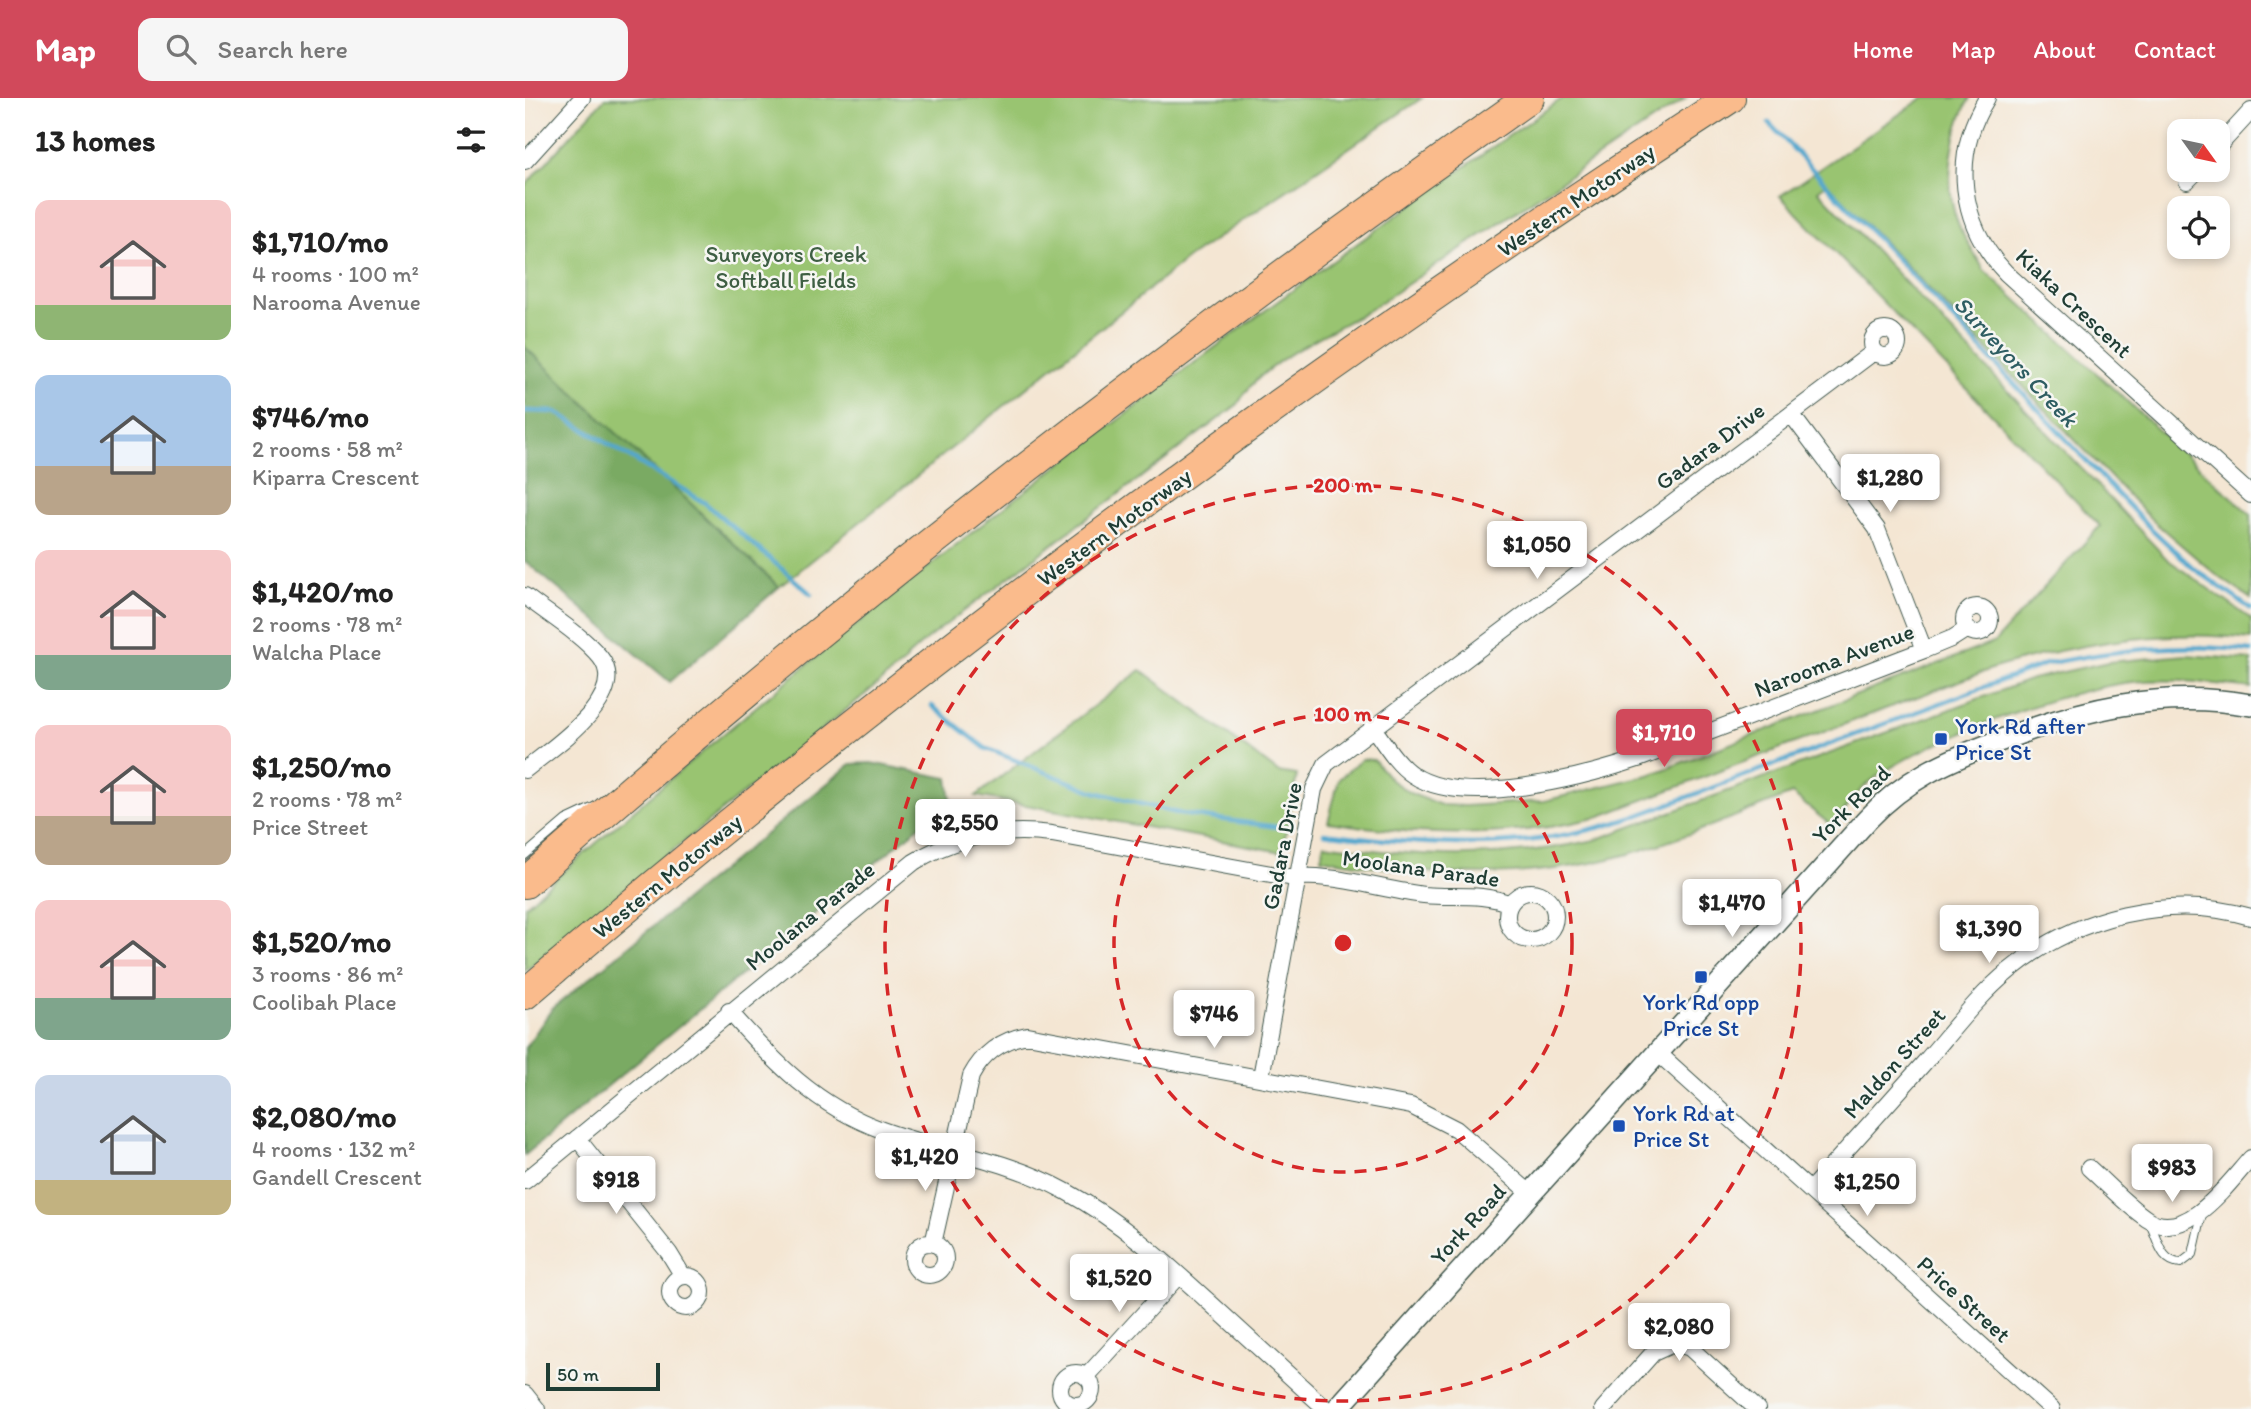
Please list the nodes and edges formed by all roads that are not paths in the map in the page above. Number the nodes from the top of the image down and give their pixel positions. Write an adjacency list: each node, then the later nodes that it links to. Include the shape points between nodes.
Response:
1 (582, 98): 7 (street)
2 (1529, 98): 17 (highway, via 1216,321 1041,455 910,557)
3 (1730, 98): 23 (highway, Western Motorway, via 1435,295 1050,573 775,787)
4 (1987, 98): 10 (street, Kiaka Crescent, via 1970,132 1964,166 1967,204 1984,246 2005,273)
5 (2251, 111): 6 (street)
6 (2230, 134)
7 (525, 161)
8 (1875, 351): 9 (street, Gadara Drive)
9 (1791, 414): 13 (street, via 1877,529); 15 (street, Gadara Drive)
10 (2251, 495)
11 (525, 596): 16 (street, via 596,653 608,678 600,704)
12 (1967, 629): 13 (street, Narooma Avenue)
13 (1924, 650): 15 (street, Narooma Avenue, via 1638,759 1533,785 1463,789 1425,782 1404,769)
14 (2251, 705): 25 (street, York Road, via 2180,698 2098,708 1997,741 1918,776 1880,807)
15 (1372, 726): 19 (street, Gadara Drive, via 1331,759 1318,777)
16 (525, 771)
17 (628, 793): 18 (lane, via 566,820); 20 (highway)
18 (525, 855)
19 (1299, 876): 21 (street, Moolana Parade, via 1424,895 1486,896); 24 (street, Moolana Parade, via 1033,831 965,839 914,862); 26 (street, Gadara Drive)
20 (525, 883)
21 (1510, 904)
22 (2251, 917): 32 (street, Maldon Street, via 2204,908 2158,908 2102,921 2042,948 1995,984)
23 (525, 994)
24 (729, 1011): 27 (street, Moolana Parade); 28 (street, via 774,1062 827,1103 884,1130)
25 (1658, 1053): 32 (street, Price Street); 33 (street, York Road)
26 (1261, 1077): 28 (street, via 1040,1036 1017,1037 996,1045 975,1068 966,1086); 33 (street, via 1426,1112 1470,1140)
27 (577, 1138): 31 (street, Moolana Parade); 38 (street)
28 (953, 1149): 36 (street); 37 (street, via 1012,1166 1068,1193 1137,1238)
29 (2251, 1158): 34 (street)
30 (2089, 1168): 35 (street)
31 (525, 1181)
32 (1810, 1191): 46 (street, Price Street)
33 (1531, 1194): 43 (street, York Road)
34 (2205, 1209): 35 (street, via 2173,1223); 35 (lane, via 2196,1228 2193,1254 2181,1263 2164,1256)
35 (2147, 1219)
36 (933, 1244)
37 (1179, 1275): 39 (street); 42 (street)
38 (683, 1276)
39 (1086, 1377)
40 (525, 1394): 41 (street)
41 (537, 1409)
42 (1326, 1409)
43 (1337, 1409)
44 (1603, 1409): 45 (street, via 1653,1353 1675,1343 1690,1348)
45 (1757, 1409)
46 (2052, 1409)

